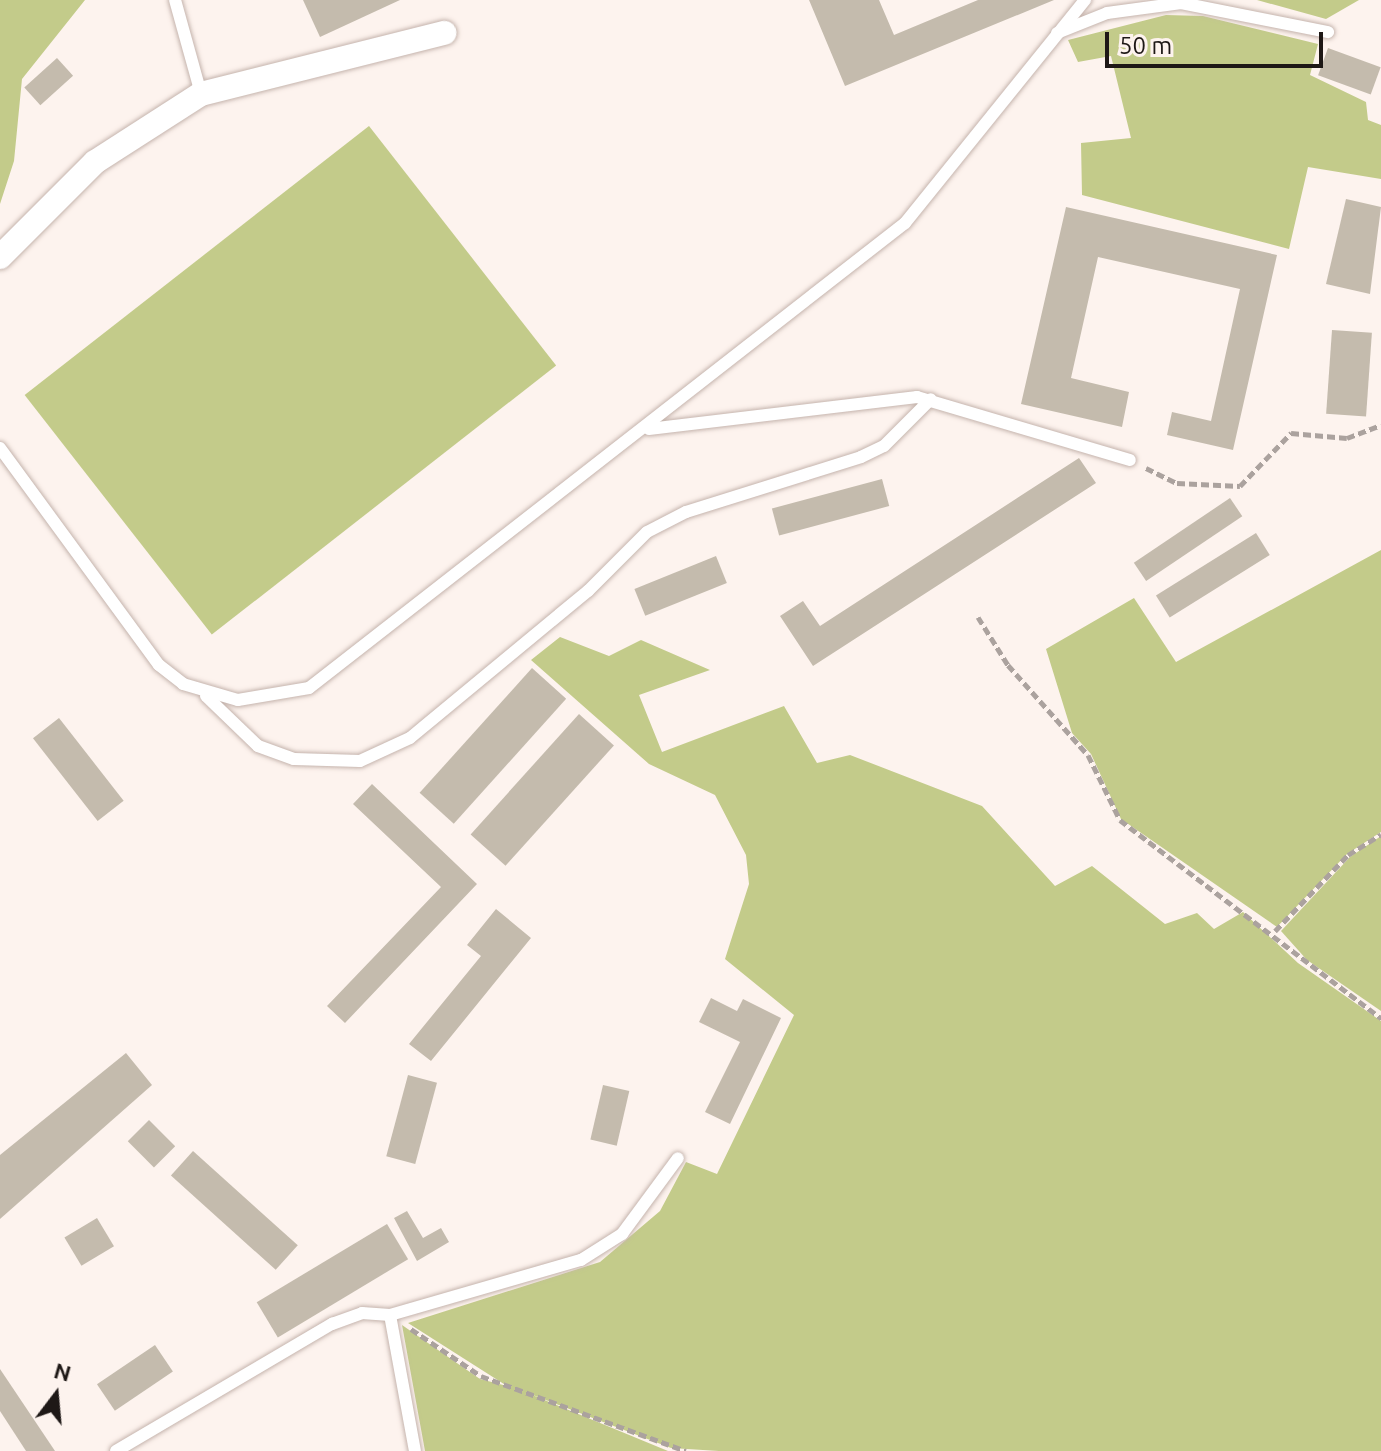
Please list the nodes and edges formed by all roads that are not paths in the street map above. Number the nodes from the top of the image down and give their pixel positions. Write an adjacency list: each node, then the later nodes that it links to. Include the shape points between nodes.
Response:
1 (175, 0): 6 (lane)
2 (1085, 0): 5 (lane)
3 (1328, 32): 5 (lane, via 1181,3 1107,13)
4 (444, 33): 6 (street)
5 (1054, 34): 9 (lane, via 905,223)
6 (201, 94): 7 (street, via 95,162)
7 (0, 257)
8 (931, 399): 9 (lane); 11 (lane); 12 (lane, via 884,446 861,457 686,512 647,532 588,591 410,738 360,761 294,759 258,746)
9 (646, 430): 12 (lane, via 309,688 274,698)
10 (0, 448): 12 (lane, via 159,665)
11 (1130, 460)
12 (206, 696)
13 (678, 1158): 14 (lane, via 622,1234 581,1260)
14 (390, 1315): 15 (lane, via 362,1313 332,1324); 16 (lane)
15 (116, 1451)
16 (415, 1451)

